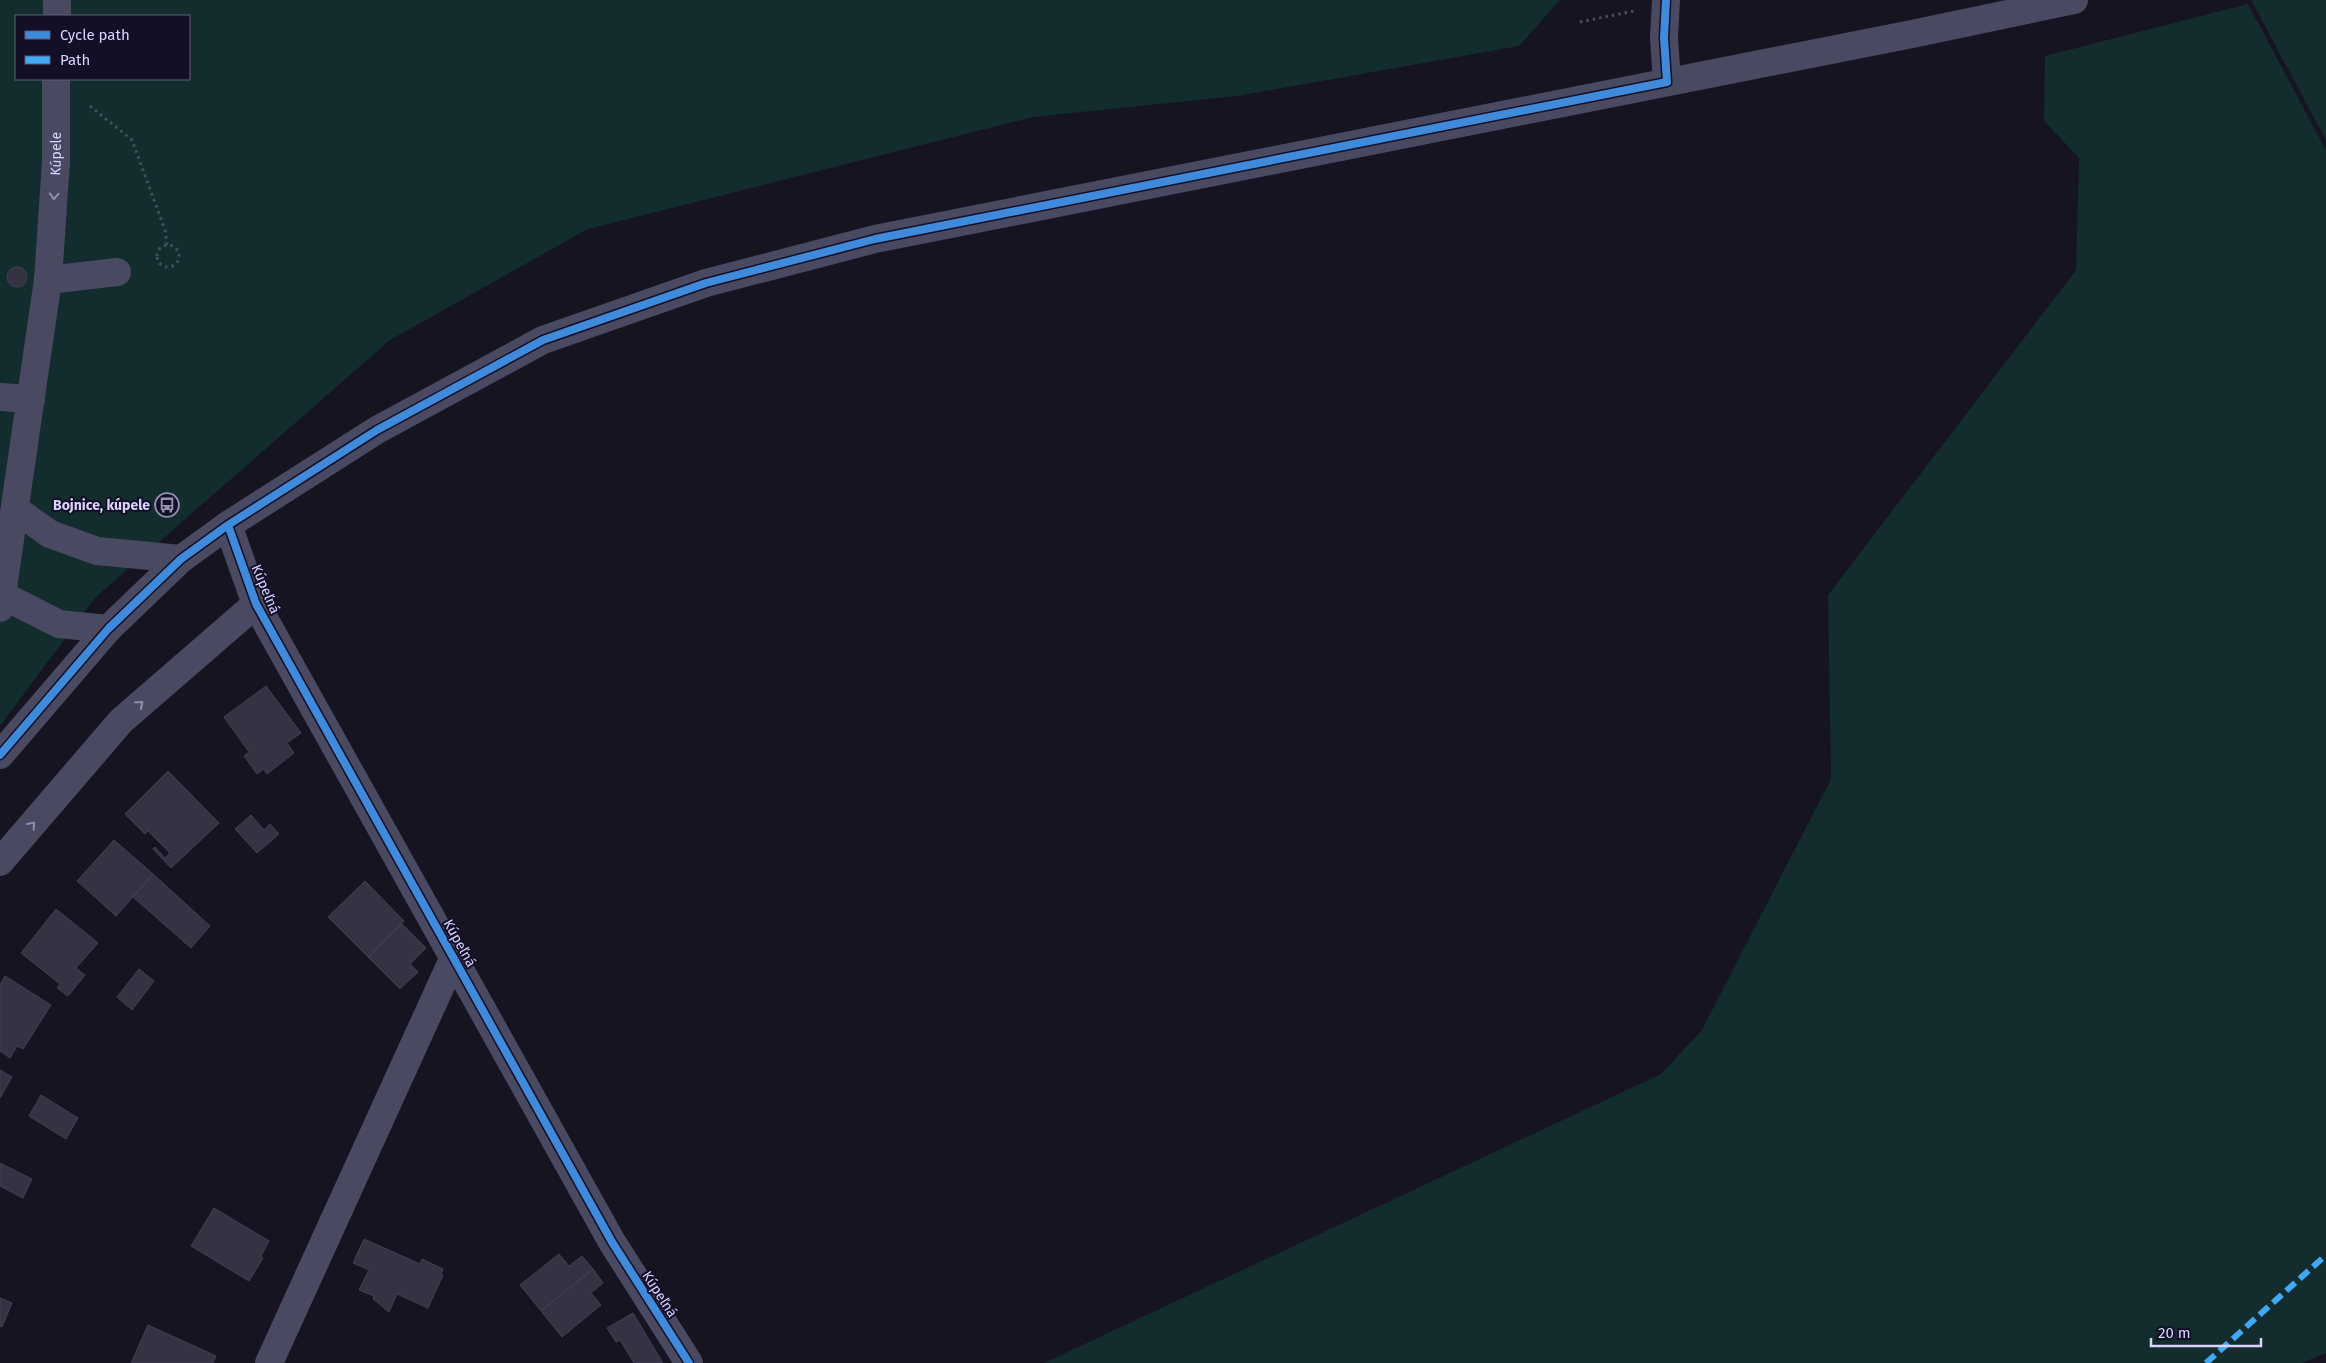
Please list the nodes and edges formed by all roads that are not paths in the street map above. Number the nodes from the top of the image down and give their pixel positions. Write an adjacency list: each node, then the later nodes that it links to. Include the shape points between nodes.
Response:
1 (57, 0): 4 (street)
2 (1666, 0): 6 (street)
3 (2063, 2): 6 (street)
4 (57, 15)
5 (56, 80): 8 (street, Kúpele, one-way to 8, via 56,161)
6 (1667, 82): 12 (street, via 874,240 706,283 543,340 377,430)
7 (117, 272): 8 (street)
8 (48, 280): 10 (street, Kúpele)
9 (0, 398): 10 (street)
10 (31, 399): 11 (street, Kúpele)
11 (15, 509): 13 (street, via 50,534 97,551); 14 (street, Kúpele)
12 (228, 525): 13 (street); 15 (street, Kúpeľná)
13 (181, 559): 16 (street)
14 (1, 601): 16 (street, via 59,624)
15 (256, 604): 18 (street, one-way to 15, via 121,721); 19 (street, Kúpeľná)
16 (108, 629): 17 (street)
17 (0, 754)
18 (0, 862)
19 (454, 957): 20 (street, Kúpeľná); 21 (street, Kúpeľná, via 612,1242)
20 (269, 1363)
21 (689, 1363)

